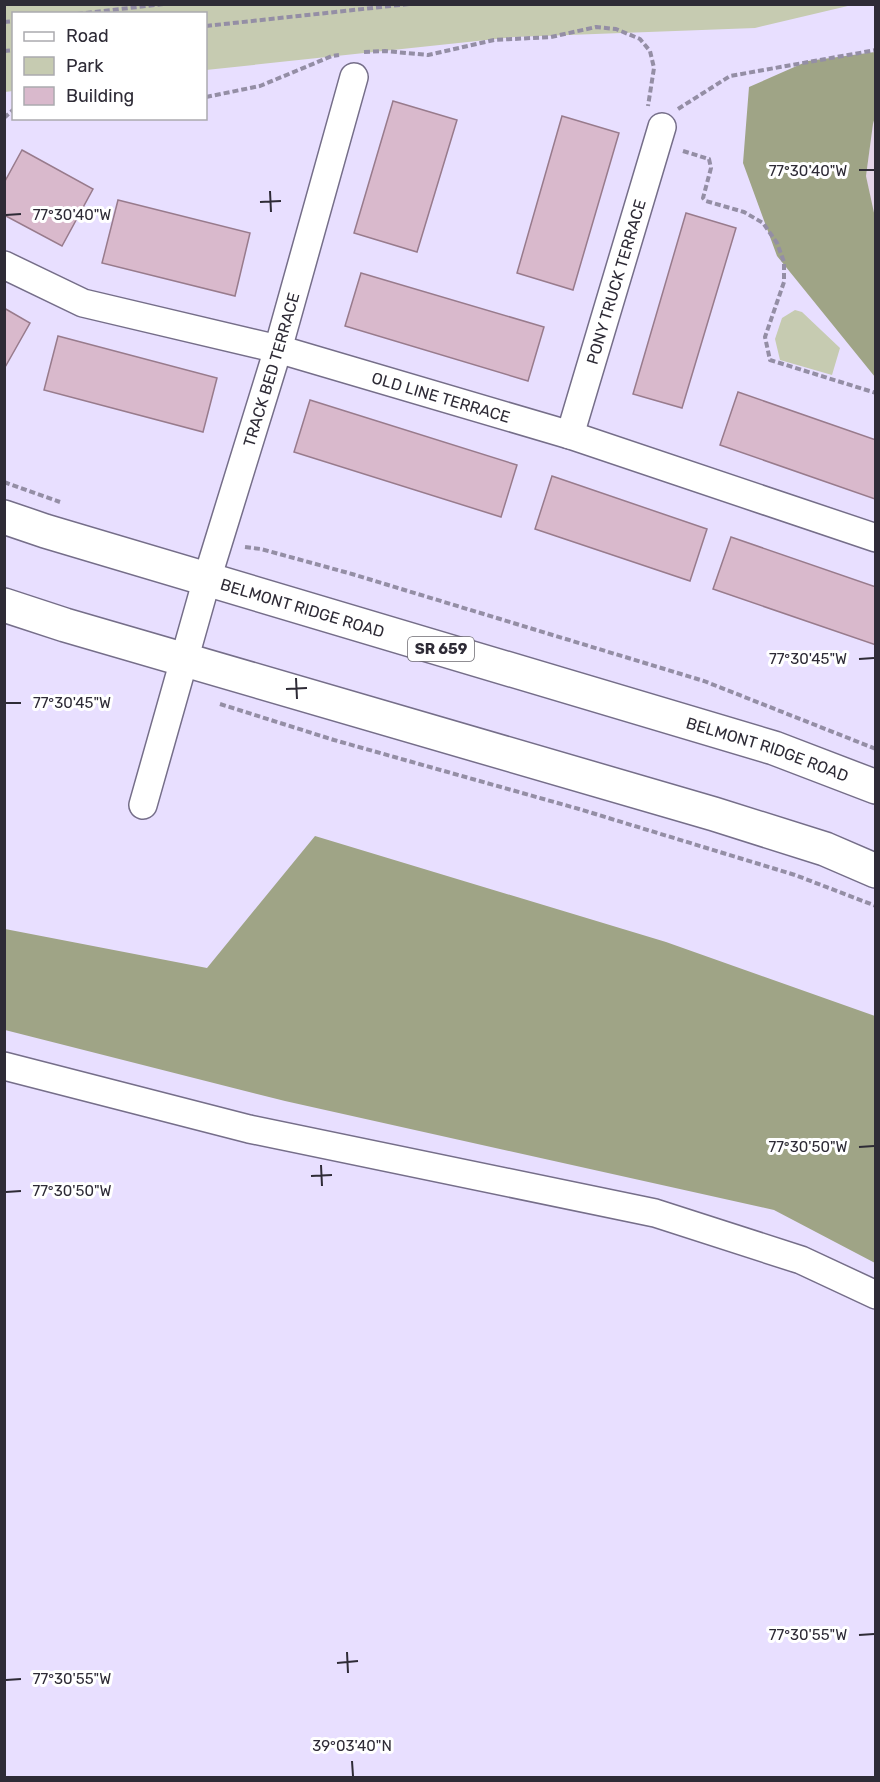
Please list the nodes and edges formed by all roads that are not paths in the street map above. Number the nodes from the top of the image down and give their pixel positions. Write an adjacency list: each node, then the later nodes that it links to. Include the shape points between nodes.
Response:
1 (353, 61): 4 (street, TRACK BED TERRACE)
2 (664, 118): 5 (street, PONY TRUCK TERRACE)
3 (4, 265): 4 (street, OLD LINE TERRACE, via 83,303)
4 (278, 349): 5 (street, OLD LINE TERRACE); 8 (street, TRACK BED TERRACE)
5 (570, 435): 7 (street, OLD LINE TERRACE)
6 (4, 518): 8 (main road, BELMONT RIDGE ROAD / SR 659)
7 (876, 538)
8 (207, 579): 10 (street, TRACK BED TERRACE); 11 (main road, BELMONT RIDGE ROAD / SR 659, via 774,748)
9 (4, 605): 10 (main road, via 65,626)
10 (180, 675): 12 (street, TRACK BED TERRACE); 13 (main road, via 714,814 825,849)
11 (876, 787)
12 (143, 805)
13 (876, 871)
14 (4, 1066): 15 (street, via 249,1129 655,1213 801,1260)
15 (876, 1295)

